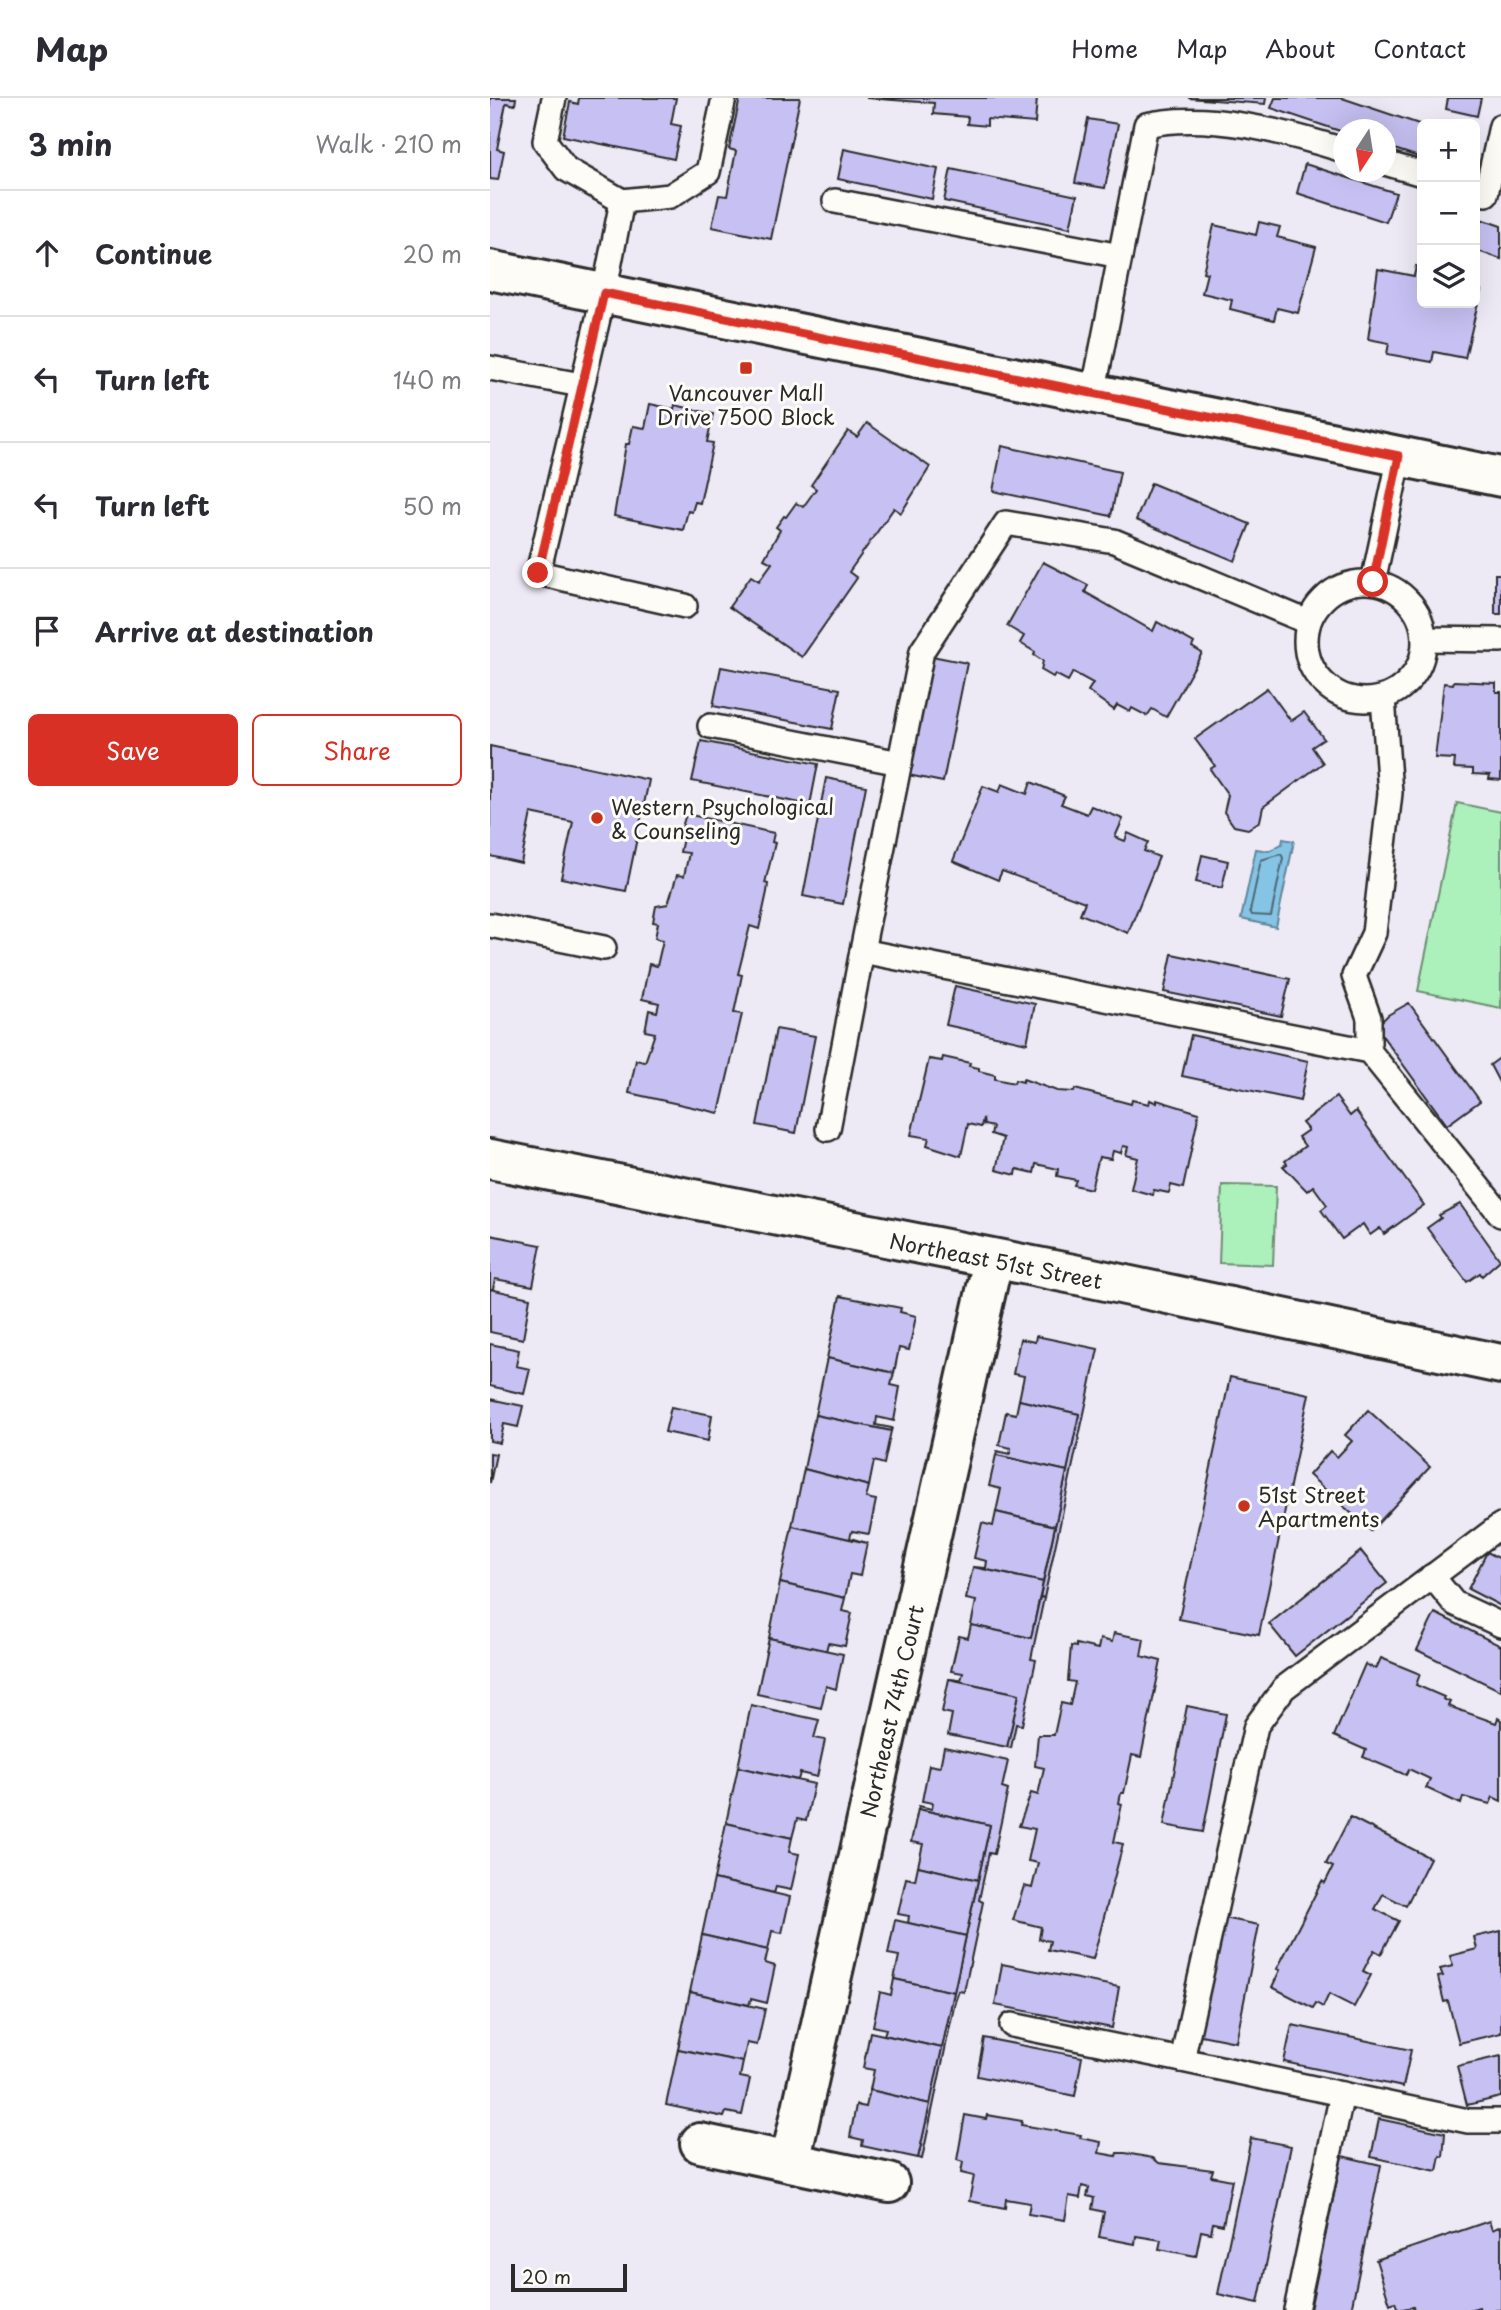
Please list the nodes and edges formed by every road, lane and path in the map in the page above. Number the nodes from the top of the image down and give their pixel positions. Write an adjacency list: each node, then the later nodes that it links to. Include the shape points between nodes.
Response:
1 (554, 98): 8 (lane, via 545,141 566,169)
2 (724, 98): 8 (lane, via 708,172 670,196)
3 (1501, 126): 7 (lane)
4 (1333, 147): 10 (lane, via 1291,134 1175,118 1146,124)
5 (1396, 166): 6 (lane)
6 (1417, 173)
7 (1487, 194)
8 (622, 201): 12 (lane)
9 (835, 201): 10 (lane)
10 (1120, 256): 15 (lane)
11 (490, 270): 12 (street)
12 (604, 293): 14 (lane); 15 (street)
13 (490, 368): 14 (lane)
14 (581, 385): 19 (lane, via 538,573)
15 (1093, 394): 16 (street)
16 (1399, 456): 17 (street); 18 (lane)
17 (1501, 477)
18 (1373, 582): 20 (lane, via 1354,582 1333,590); 21 (lane, via 1409,601)
19 (685, 606)
20 (1308, 622): 23 (lane, via 1307,655 1321,681 1353,700); 25 (lane, via 1114,541 1006,523 922,651)
21 (1424, 639): 22 (lane); 23 (lane, via 1413,677)
22 (1501, 640)
23 (1383, 698): 29 (lane, via 1390,793 1374,933 1354,976 1369,1018)
24 (710, 726): 25 (lane)
25 (900, 763): 28 (lane)
26 (490, 925): 27 (lane)
27 (604, 947)
28 (862, 951): 29 (lane); 30 (lane)
29 (1369, 1051): 32 (lane)
30 (828, 1129)
31 (490, 1159): 33 (street, Northeast 51st Street)
32 (1501, 1215)
33 (993, 1260): 34 (street, Northeast 51st Street); 43 (street, Northeast 74th Court)
34 (1501, 1364)
35 (1501, 1525): 36 (lane)
36 (1432, 1576): 37 (lane, via 1454,1602); 39 (lane, via 1284,1688 1256,1726)
37 (1501, 1625)
38 (1012, 2025): 39 (lane)
39 (1182, 2060): 40 (lane)
40 (1342, 2094): 41 (lane, via 1468,2121); 45 (lane)
41 (1501, 2121)
42 (700, 2143): 43 (street)
43 (790, 2162): 44 (street)
44 (889, 2183)
45 (1296, 2310)

